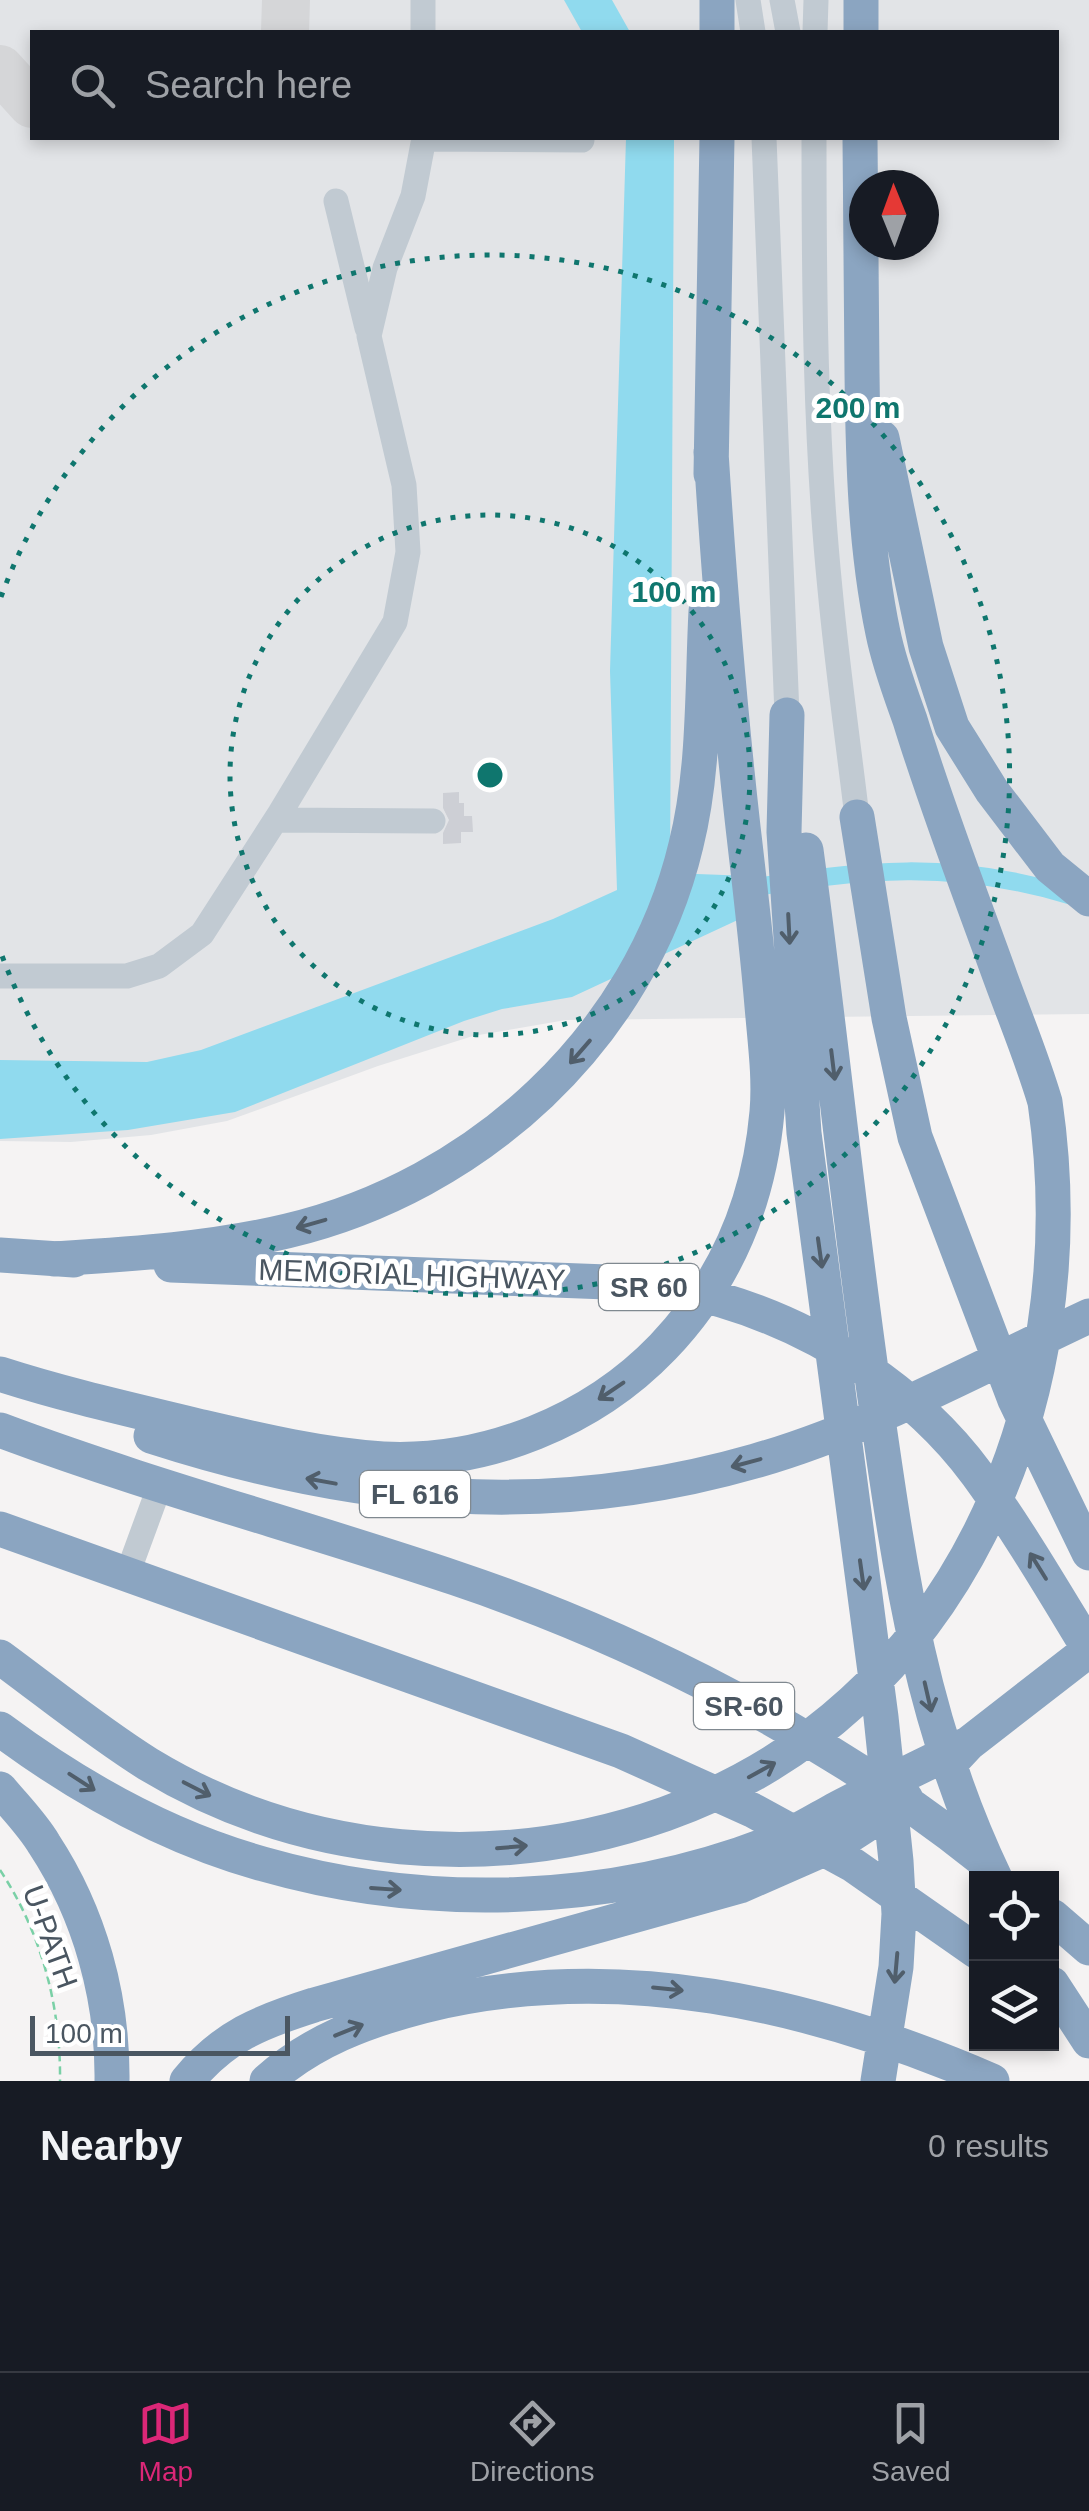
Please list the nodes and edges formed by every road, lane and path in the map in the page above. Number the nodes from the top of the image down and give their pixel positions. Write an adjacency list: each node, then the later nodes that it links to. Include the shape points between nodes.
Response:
1 (424, 0): 6 (street)
2 (717, 0): 7 (highway)
3 (782, 0): 8 (street)
4 (816, 0): 9 (street)
5 (861, 0): 10 (highway)
6 (424, 30)
7 (717, 30)
8 (788, 30)
9 (815, 30)
10 (860, 30)
11 (424, 140): 22 (street)
12 (717, 140): 23 (highway)
13 (764, 140): 24 (street)
14 (805, 140): 19 (street)
15 (814, 140): 19 (street)
16 (860, 140): 17 (highway)
17 (860, 170)
18 (336, 202): 22 (street)
19 (814, 234): 25 (street, via 821,467)
20 (860, 260): 41 (highway, one-way to 20, via 150,1765 231,1806 326,1835 415,1850 539,1845 694,1804 793,1752 894,1670 940,1618 998,1532 1044,1419 1061,1343 1065,1229 1058,1158 1045,1101 883,638 867,536)
21 (861, 260): 29 (highway, via 891,492 926,647 952,727 1050,867)
22 (369, 336): 26 (street, via 404,485 408,552 395,622)
23 (712, 452): 32 (highway, one-way to 32, via 699,762 686,846 635,971 588,1044 546,1090 456,1162 341,1215 192,1246); 34 (highway, one-way to 34, via 768,1076 755,1180 710,1292 626,1380 576,1414 495,1446 413,1459 338,1454 233,1434)
24 (787, 715): 28 (highway)
25 (857, 817): 38 (highway, via 915,1137 1015,1400)
26 (276, 820): 27 (street); 30 (street, via 202,934 159,966 127,976)
27 (432, 821)
28 (794, 831): 46 (highway, one-way to 46, via 905,1600 951,1777); 60 (highway, one-way to 60, via 804,1133 896,1861 896,1967)
29 (1089, 898)
30 (0, 976)
31 (0, 1255): 32 (highway, MEMORIAL HIGHWAY / SR 60)
32 (54, 1259): 40 (highway, MEMORIAL HIGHWAY / SR 60, one-way to 32, via 975,1471 931,1424 825,1343 767,1317 702,1296 607,1282)
33 (1089, 1316): 34 (highway, FL 616, one-way to 34, via 839,1432 757,1461 600,1494 496,1500 351,1486 247,1465 138,1432)
34 (0, 1376)
35 (0, 1430): 36 (highway, SR-60)
36 (160, 1485): 39 (street); 47 (highway, SR-60, via 457,1579 674,1669 874,1782)
37 (0, 1530): 39 (highway)
38 (1089, 1554)
39 (127, 1576): 49 (highway, via 621,1751 852,1864)
40 (1089, 1649): 43 (highway)
41 (0, 1657)
42 (0, 1729): 43 (highway, one-way to 43, via 104,1796 186,1837 262,1864 365,1888 456,1895 629,1884 703,1866 774,1842)
43 (968, 1744): 52 (highway, via 874,1822 740,1886)
44 (0, 1789): 56 (highway, via 44,1843 80,1912 108,1998)
45 (0, 1870): 55 (path, U-PATH, via 43,1960 58,2029)
46 (992, 1871)
47 (996, 1871)
48 (1059, 1922): 50 (highway)
49 (969, 1946)
50 (1089, 1948)
51 (1059, 1995): 54 (highway)
52 (314, 2005): 57 (highway, via 236,2036); 58 (highway, via 246,2048)
53 (1059, 2015): 54 (highway)
54 (1089, 2042)
55 (60, 2081)
56 (112, 2081)
57 (187, 2081)
58 (219, 2081)
59 (267, 2081): 61 (highway, one-way to 61, via 307,2049 368,2022 449,2000 573,1984 664,1988 777,2007 855,2028)
60 (878, 2081)
61 (992, 2081)

